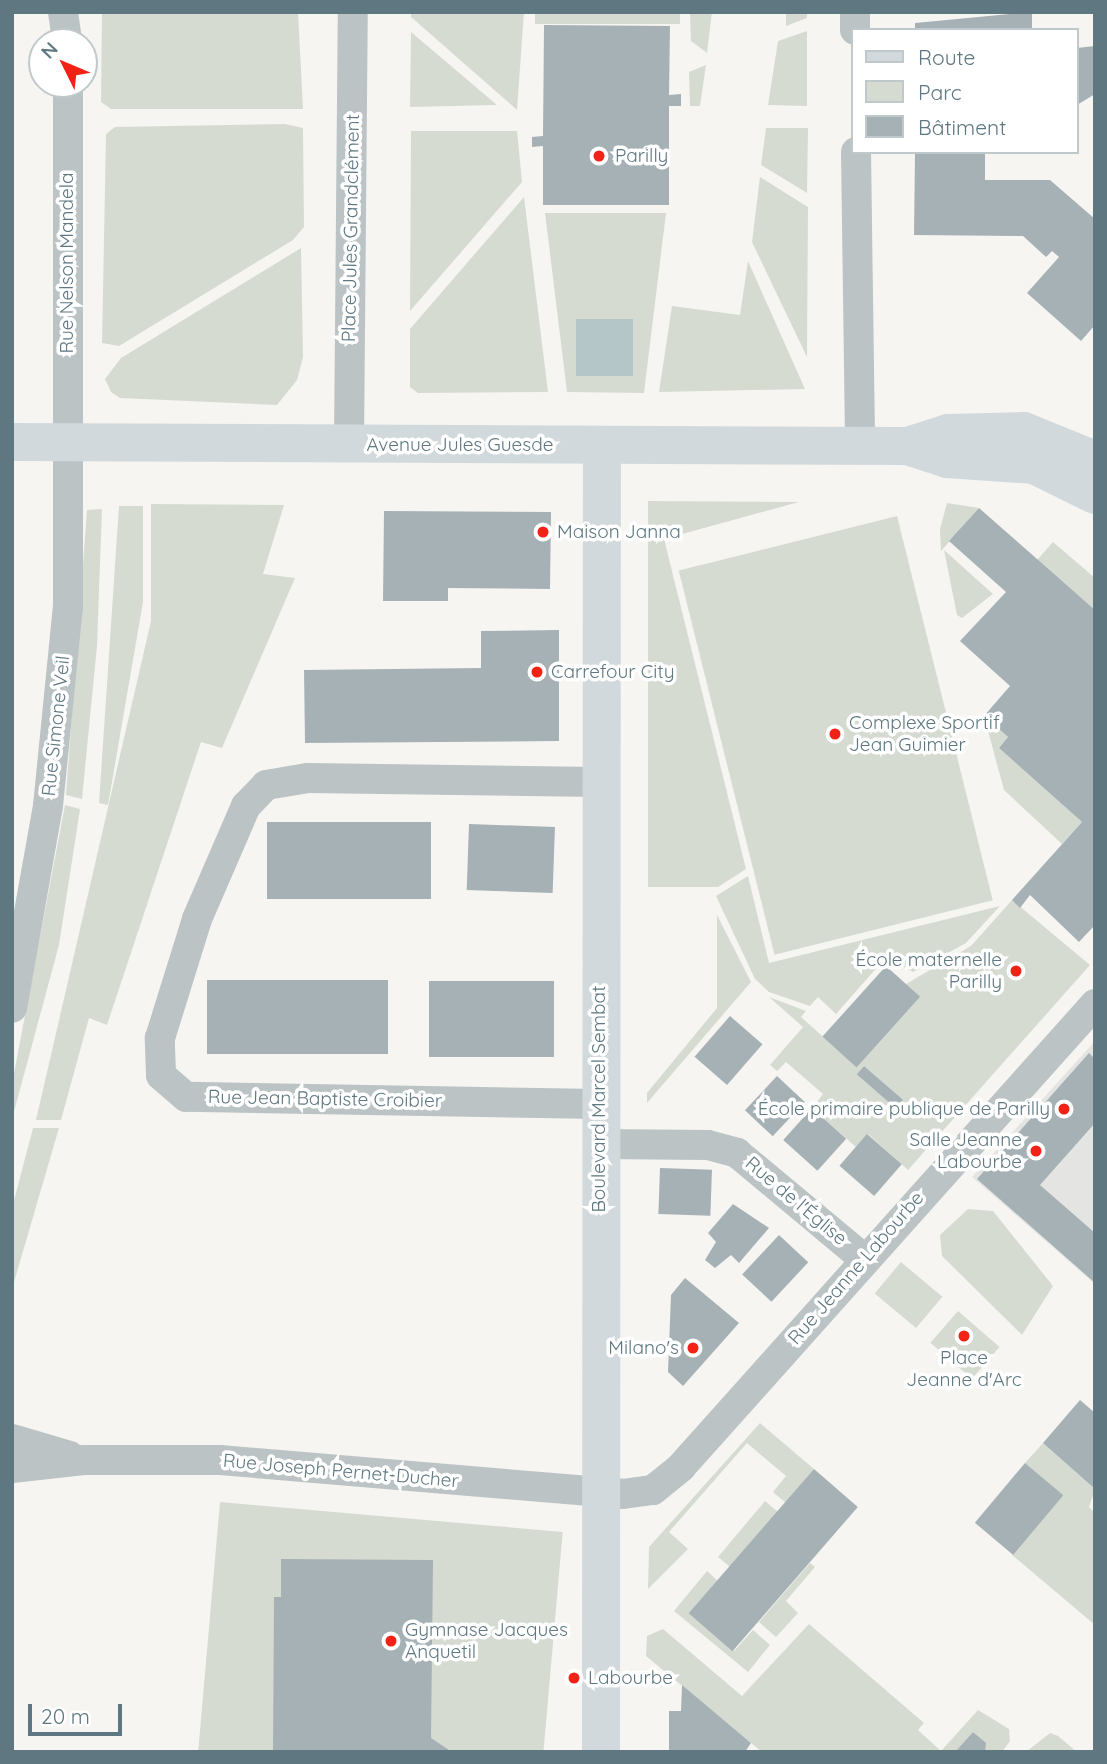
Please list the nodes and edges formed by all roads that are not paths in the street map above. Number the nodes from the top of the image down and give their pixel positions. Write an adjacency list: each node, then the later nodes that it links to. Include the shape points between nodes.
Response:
1 (353, 12): 6 (street, Place Jules Grandclément)
2 (68, 98): 5 (street, Rue Nelson Mandela)
3 (856, 154): 8 (street)
4 (12, 442): 5 (street, Avenue Jules Guesde)
5 (68, 442): 6 (street, Avenue Jules Guesde); 14 (street, Rue Simone Veil, via 62,686)
6 (349, 444): 7 (street, Avenue Jules Guesde)
7 (602, 446): 8 (street, Avenue Jules Guesde); 12 (street, Boulevard Marcel Sembat)
8 (860, 446): 9 (street, Avenue Jules Guesde)
9 (907, 446): 10 (street, Avenue Jules Guesde, via 948,433 1024,432); 11 (street, Avenue Jules Guesde, via 947,459 1034,465)
10 (1095, 460)
11 (1095, 495)
12 (599, 782): 15 (street, Boulevard Marcel Sembat); 15 (street, Rue Jean Baptiste Croibier, via 308,778 266,785 246,806 197,919 160,1038 162,1075 186,1097)
13 (1095, 1004): 17 (street, Rue Jeanne Labourbe)
14 (12, 1008)
15 (599, 1104): 16 (street, Boulevard Marcel Sembat)
16 (599, 1144): 17 (street, Rue de l'Église, via 708,1145 737,1153); 21 (street, Boulevard Marcel Sembat)
17 (864, 1259): 21 (street, Rue Jeanne Labourbe, via 664,1484 640,1493)
18 (12, 1439): 19 (street, Rue Joseph Pernet-Ducher)
19 (84, 1460): 20 (street, Rue Joseph Pernet-Ducher); 21 (street, Rue Joseph Pernet-Ducher, via 219,1460)
20 (12, 1468)
21 (599, 1492): 22 (street, Boulevard Marcel Sembat)
22 (601, 1752)

